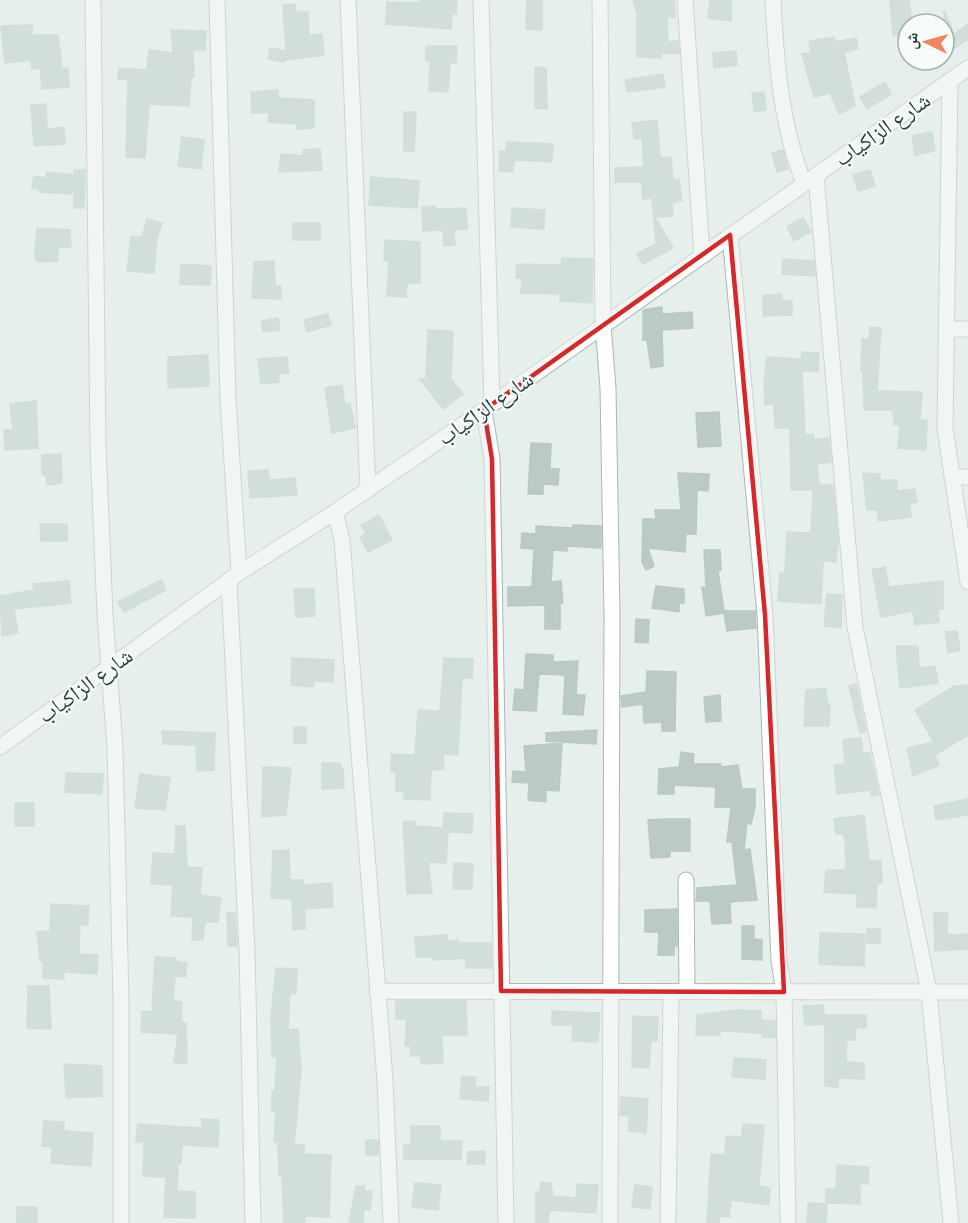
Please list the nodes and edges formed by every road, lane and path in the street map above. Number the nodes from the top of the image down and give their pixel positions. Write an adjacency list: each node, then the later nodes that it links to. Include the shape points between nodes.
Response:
1 (93, 0): 23 (street, via 98,445)
2 (217, 0): 21 (street)
3 (348, 0): 19 (street)
4 (481, 0): 16 (street)
5 (600, 0): 13 (street)
6 (685, 0): 12 (street)
7 (772, 0): 10 (street, via 790,142)
8 (968, 68): 9 (street, شارع الزاكياب)
9 (950, 82): 10 (street, شارع الزاكياب); 14 (street)
10 (810, 179): 11 (street, شارع الزاكياب); 32 (street, via 855,627)
11 (730, 236): 12 (street, شارع الزاكياب); 31 (street, via 765,615 778,950)
12 (702, 255): 13 (street, شارع الزاكياب)
13 (603, 325): 16 (street, شارع الزاكياب); 28 (street, via 608,388 612,614)
14 (946, 329): 15 (street); 17 (street, via 945,428)
15 (968, 329)
16 (488, 407): 19 (street, شارع الزاكياب); 27 (street)
17 (952, 477): 18 (street); 22 (street)
18 (968, 477)
19 (368, 490): 20 (street, شارع الزاكياب)
20 (335, 512): 21 (street, شارع الزاكياب); 26 (street, via 342,540)
21 (234, 576): 23 (street, شارع الزاكياب); 35 (street)
22 (968, 582)
23 (109, 667): 24 (street, شارع الزاكياب); 34 (street, via 115,747 121,1001)
24 (0, 747)
25 (687, 880): 30 (street)
26 (377, 991): 27 (street); 36 (street)
27 (501, 991): 28 (street); 37 (street)
28 (609, 992): 29 (street); 38 (street)
29 (670, 992): 30 (street); 39 (street)
30 (687, 992): 31 (street)
31 (784, 992): 32 (street); 40 (street)
32 (929, 992): 33 (street); 41 (street)
33 (968, 992)
34 (121, 1223)
35 (253, 1223)
36 (391, 1223)
37 (506, 1223)
38 (609, 1223)
39 (668, 1223)
40 (788, 1223)
41 (951, 1223)

